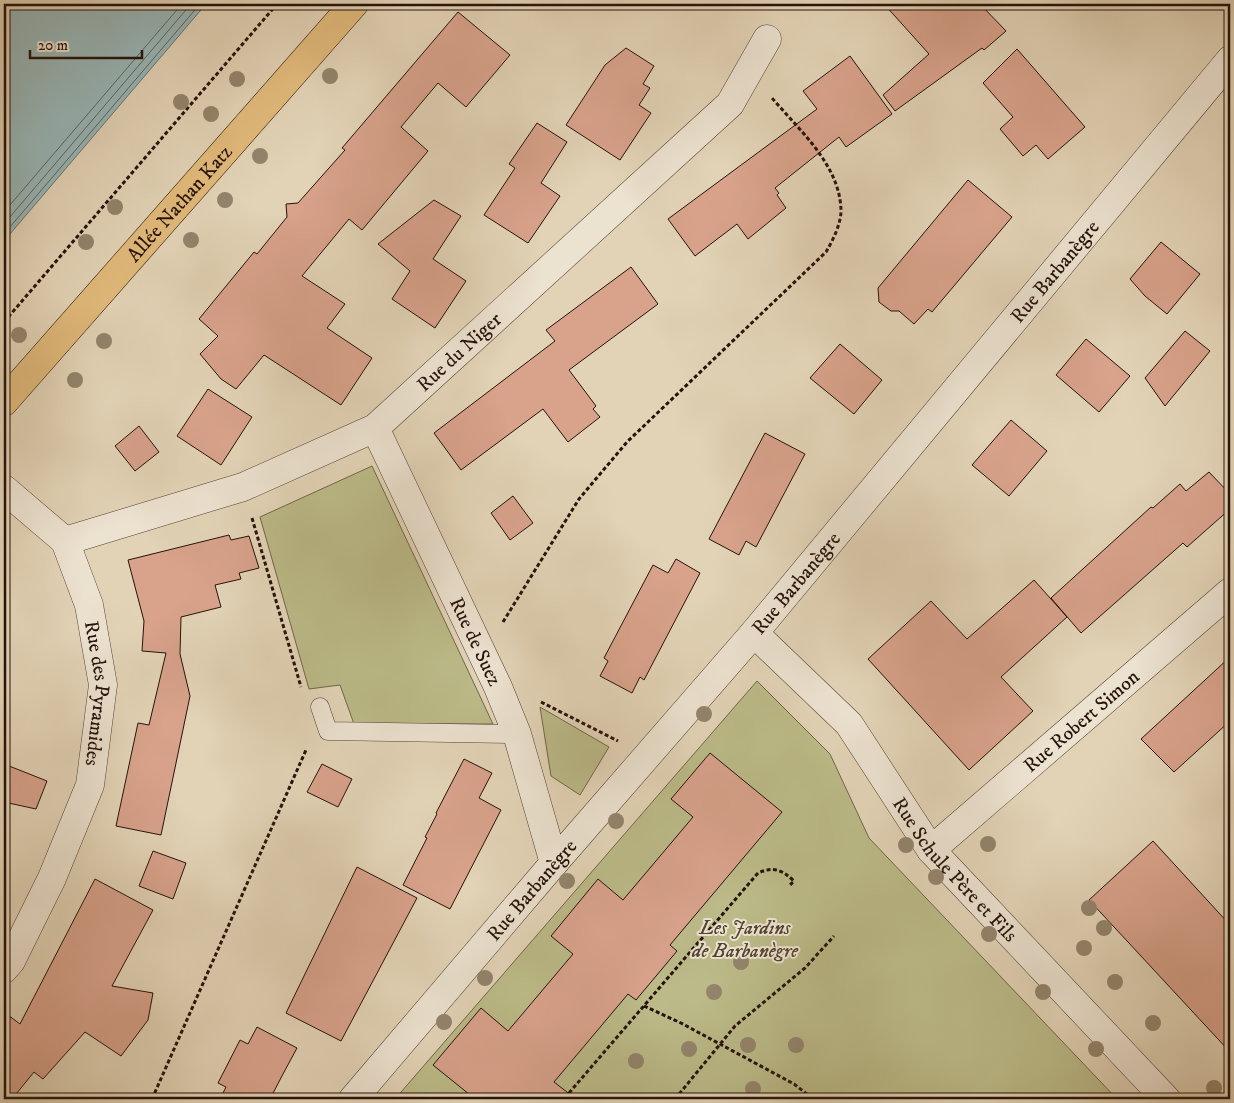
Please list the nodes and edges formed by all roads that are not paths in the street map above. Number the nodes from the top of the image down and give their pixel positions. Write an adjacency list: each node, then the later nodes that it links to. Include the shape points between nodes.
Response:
1 (354, 4): 4 (main road, Allée Nathan Katz)
2 (767, 39): 5 (street, Rue du Niger, via 730,104)
3 (1230, 60): 9 (street, Rue Barbanègre)
4 (4, 402)
5 (375, 428): 7 (street, Rue du Niger, via 243,486); 11 (street, Rue de Suez, via 484,655)
6 (4, 489): 7 (street, Rue des Pyramides)
7 (65, 541): 14 (street, Rue des Pyramides, via 89,605 103,685 90,785 52,878)
8 (1230, 592): 12 (street, Rue Robert Simon)
9 (754, 633): 12 (street, Rue Schule Père et Fils, via 849,724); 13 (street, Rue Barbanègre)
10 (320, 707): 11 (lane, via 328,731)
11 (517, 734): 13 (street, Rue de Suez)
12 (931, 850): 16 (street, Rue Schule Père et Fils)
13 (554, 864): 15 (street, Rue Barbanègre)
14 (4, 969)
15 (353, 1099)
16 (1166, 1099)

